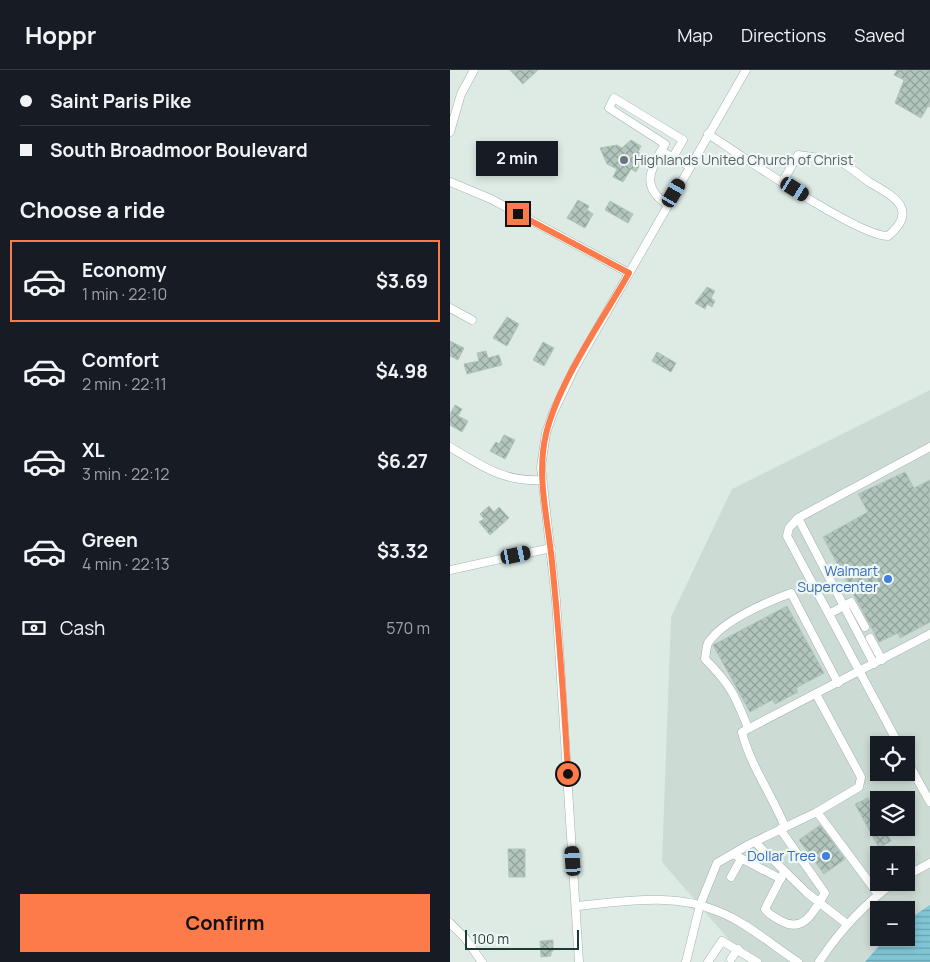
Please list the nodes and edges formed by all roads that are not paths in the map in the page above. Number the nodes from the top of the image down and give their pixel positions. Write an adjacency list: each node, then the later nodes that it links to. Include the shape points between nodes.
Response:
1 (474, 70): 3 (street, via 461,94)
2 (746, 70): 4 (street)
3 (450, 132)
4 (708, 134): 7 (street); 9 (street)
5 (661, 150): 6 (street); 6 (street, via 665,144 609,108 614,98 684,140); 10 (street, via 649,178 656,194)
6 (673, 157): 7 (street)
7 (689, 166): 10 (street)
8 (450, 182): 11 (street, via 491,199)
9 (783, 182): 9 (street, via 876,235 888,236 903,213 894,196 840,161 830,158 798,154)
10 (668, 205): 11 (street)
11 (629, 273): 16 (street, via 556,405 543,451)
12 (450, 308): 13 (street)
13 (472, 320)
14 (450, 447): 16 (street, via 502,476 524,481)
15 (930, 447): 17 (street)
16 (542, 480): 18 (street)
17 (798, 518): 20 (street); 21 (street, via 787,536)
18 (551, 548): 19 (street); 46 (street)
19 (450, 570)
20 (844, 606): 21 (street); 22 (street, via 851,602); 25 (street)
21 (829, 614): 26 (street)
22 (865, 627)
23 (930, 634): 25 (street)
24 (870, 638): 25 (street)
25 (878, 662): 26 (street)
26 (860, 672): 27 (street); 30 (street)
27 (838, 683): 28 (street); 29 (street, via 791,593 772,600 720,629 707,645 705,658 727,681)
28 (816, 694): 29 (street); 33 (street, via 861,777 859,787)
29 (748, 728): 34 (street, via 742,732 747,751 773,798)
30 (894, 736)
31 (915, 775): 32 (street)
32 (930, 802)
33 (818, 812): 34 (street); 43 (street)
34 (782, 828): 35 (street); 44 (street, via 825,893)
35 (755, 842): 36 (street); 40 (street)
36 (732, 854): 37 (street); 45 (street, via 717,863)
37 (741, 858): 40 (street); 41 (street)
38 (930, 863): 39 (street)
39 (915, 871)
40 (782, 876): 44 (street); 44 (street, via 765,909 768,913 798,926 807,921)
41 (731, 877)
42 (882, 891): 43 (street)
43 (878, 894): 48 (street)
44 (819, 902): 48 (street)
45 (700, 905): 46 (street, via 669,900); 54 (street); 56 (street, via 726,915)
46 (576, 906): 53 (street)
47 (450, 923): 52 (street, via 466,938)
48 (847, 924): 57 (street)
49 (738, 949): 50 (street); 51 (street); 55 (street, via 722,940)
50 (731, 959)
51 (753, 961)
52 (482, 962)
53 (579, 962)
54 (686, 962)
55 (708, 962)
56 (798, 962)
57 (819, 962)

